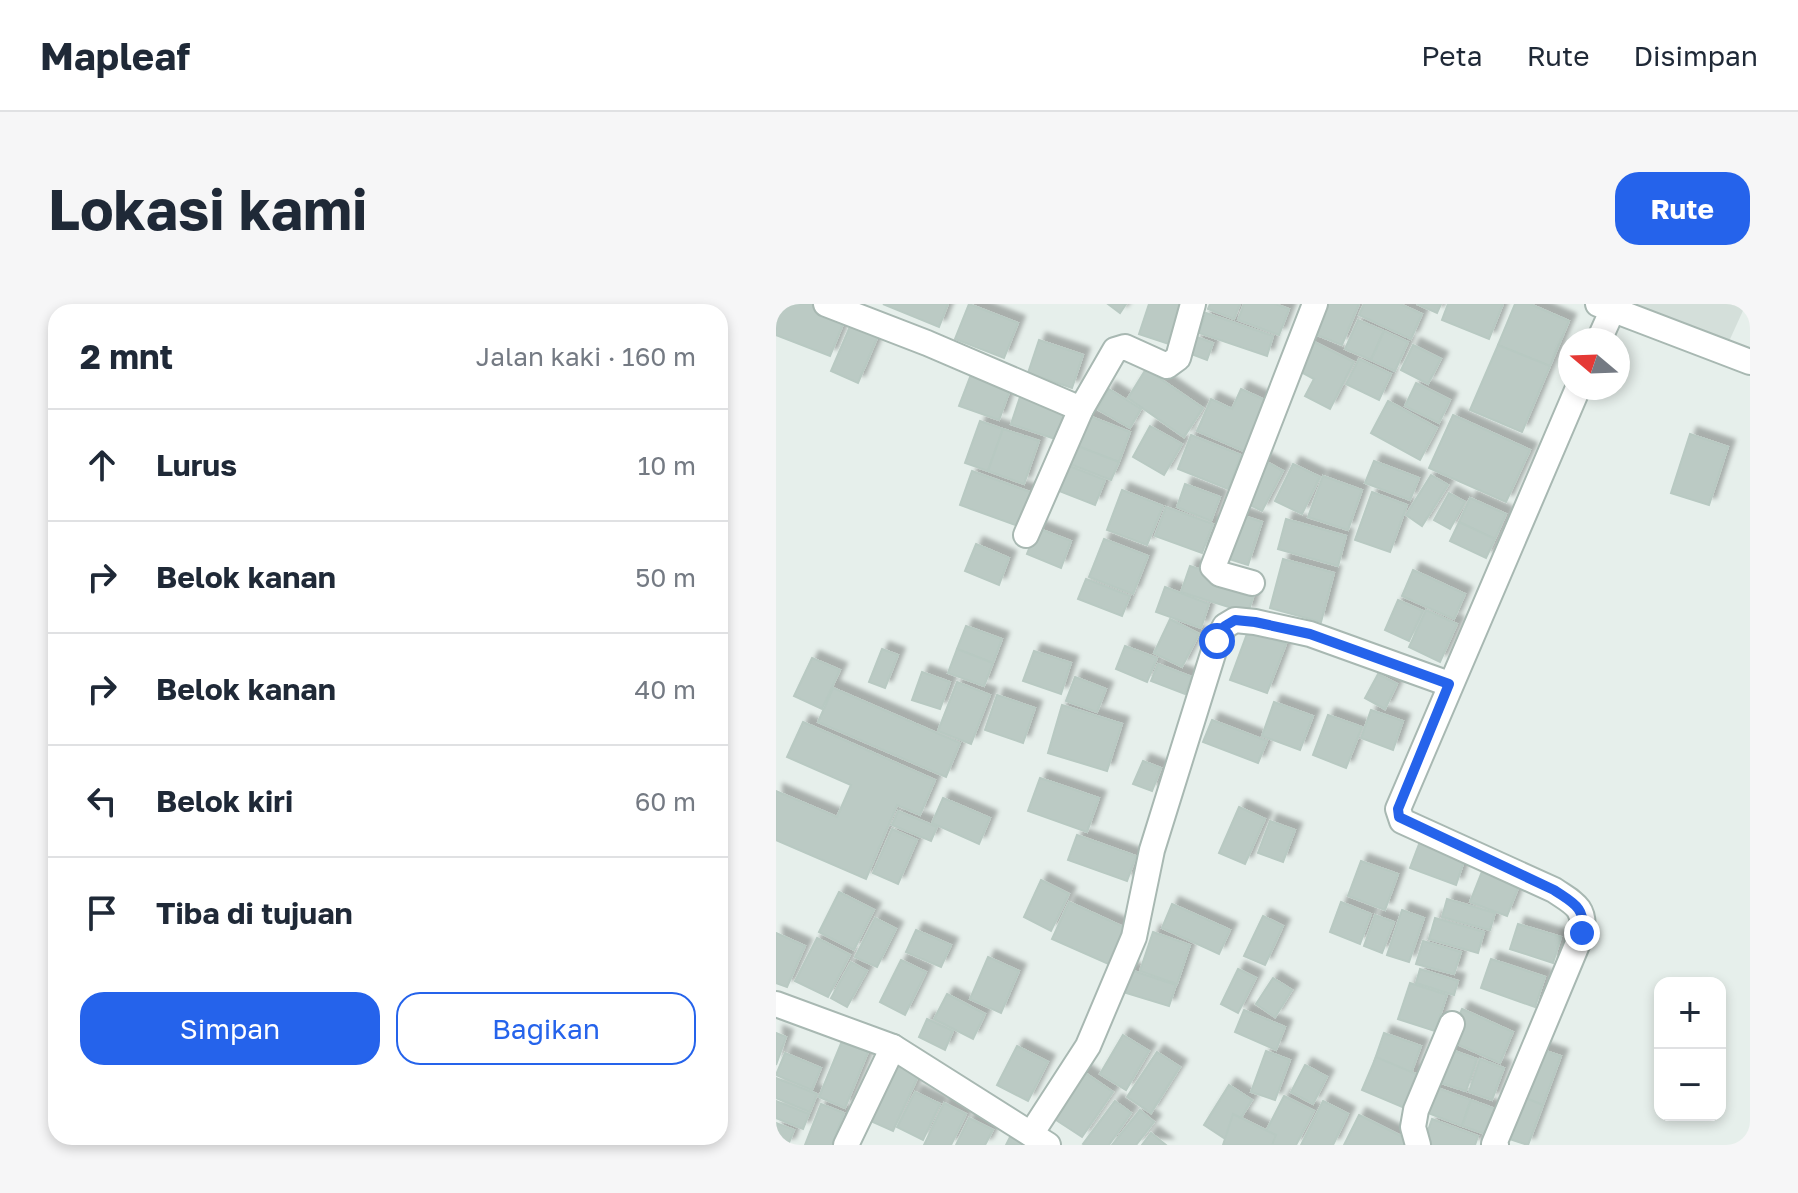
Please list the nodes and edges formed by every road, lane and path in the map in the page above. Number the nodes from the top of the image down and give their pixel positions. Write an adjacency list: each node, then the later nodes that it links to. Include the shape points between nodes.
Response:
1 (826, 304): 8 (street)
2 (1193, 304): 8 (street, via 1174,362 1167,366 1118,347)
3 (1315, 304): 10 (street, via 1213,567)
4 (1606, 307): 5 (street); 6 (street)
5 (1602, 328)
6 (1750, 360)
7 (1573, 400): 11 (street)
8 (1081, 409): 9 (street)
9 (1026, 535)
10 (1252, 583)
11 (1449, 684): 15 (street, via 1310,634 1235,620 1225,626 1152,850 1134,937); 18 (street, via 1399,817 1554,890 1576,905 1584,919)
12 (776, 1004): 14 (street)
13 (1452, 1024): 17 (street, via 1416,1110)
14 (893, 1047): 15 (street); 16 (street)
15 (1042, 1142)
16 (846, 1145)
17 (1418, 1145)
18 (1496, 1145)

